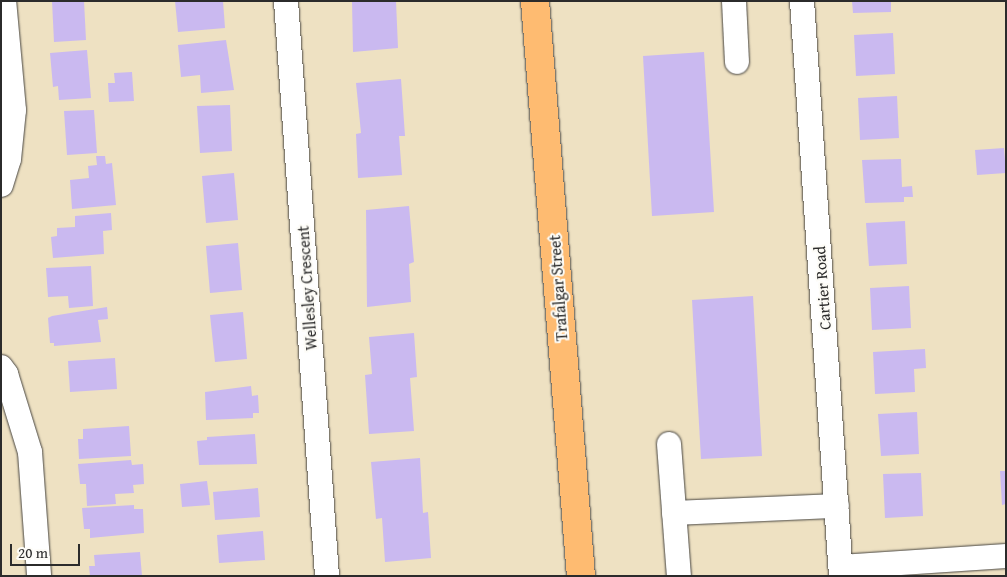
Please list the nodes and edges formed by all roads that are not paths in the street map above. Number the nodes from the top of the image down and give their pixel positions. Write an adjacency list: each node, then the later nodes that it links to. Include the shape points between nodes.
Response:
1 (4, 1): 7 (street, via 14,110 9,159)
2 (286, 1): 15 (street, Wellesley Crescent)
3 (535, 1): 16 (main road, Trafalgar Street)
4 (734, 1): 6 (street)
5 (802, 1): 10 (street, Cartier Road)
6 (737, 62)
7 (1, 185)
8 (1, 367): 14 (street, via 30,452)
9 (669, 444): 11 (street)
10 (837, 506): 11 (street); 13 (street, Cartier Road)
11 (674, 512): 17 (street)
12 (1006, 556): 13 (street)
13 (841, 571)
14 (40, 576)
15 (327, 576)
16 (580, 576)
17 (679, 576)

